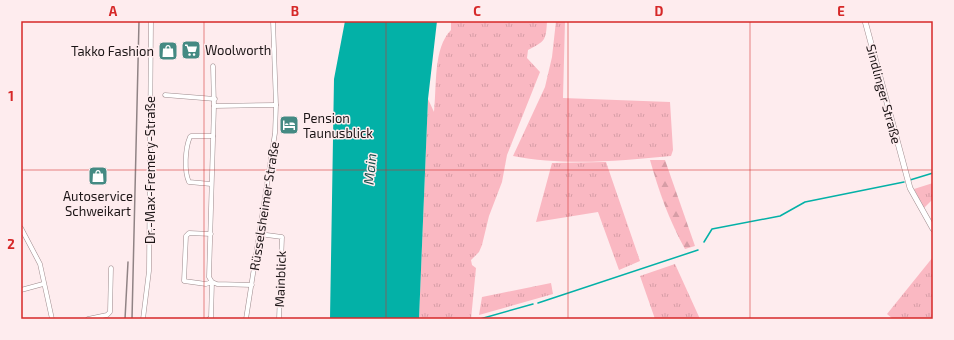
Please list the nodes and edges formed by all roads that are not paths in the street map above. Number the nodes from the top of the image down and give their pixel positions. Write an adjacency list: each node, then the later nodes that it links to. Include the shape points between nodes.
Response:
1 (151, 21): 22 (street, Dr.-Max-Fremery-Straße, via 149,271)
2 (273, 21): 8 (street, Rüsselsheimer Straße)
3 (865, 21): 12 (street, Sindlinger Straße, via 910,188)
4 (213, 66): 6 (street)
5 (165, 95): 6 (street)
6 (214, 98): 7 (street)
7 (214, 106): 8 (street); 9 (street)
8 (276, 106): 14 (street, Rüsselsheimer Straße, via 275,133)
9 (213, 136): 10 (street); 10 (street, via 191,136 187,161 189,182)
10 (211, 184): 13 (street)
11 (21, 228): 17 (street, via 40,264)
12 (933, 229)
13 (210, 234): 16 (street); 16 (street, via 189,233 186,236 184,281 206,284)
14 (259, 234): 18 (street, Rüsselsheimer Straße); 25 (street, Mainblick, via 282,237)
15 (111, 268): 21 (street, via 110,312)
16 (212, 282): 18 (street); 23 (street)
17 (44, 284): 19 (street); 20 (street)
18 (252, 285): 24 (street, Rüsselsheimer Straße)
19 (21, 290)
20 (52, 319)
21 (88, 319)
22 (143, 319)
23 (209, 319)
24 (246, 319)
25 (279, 319)

